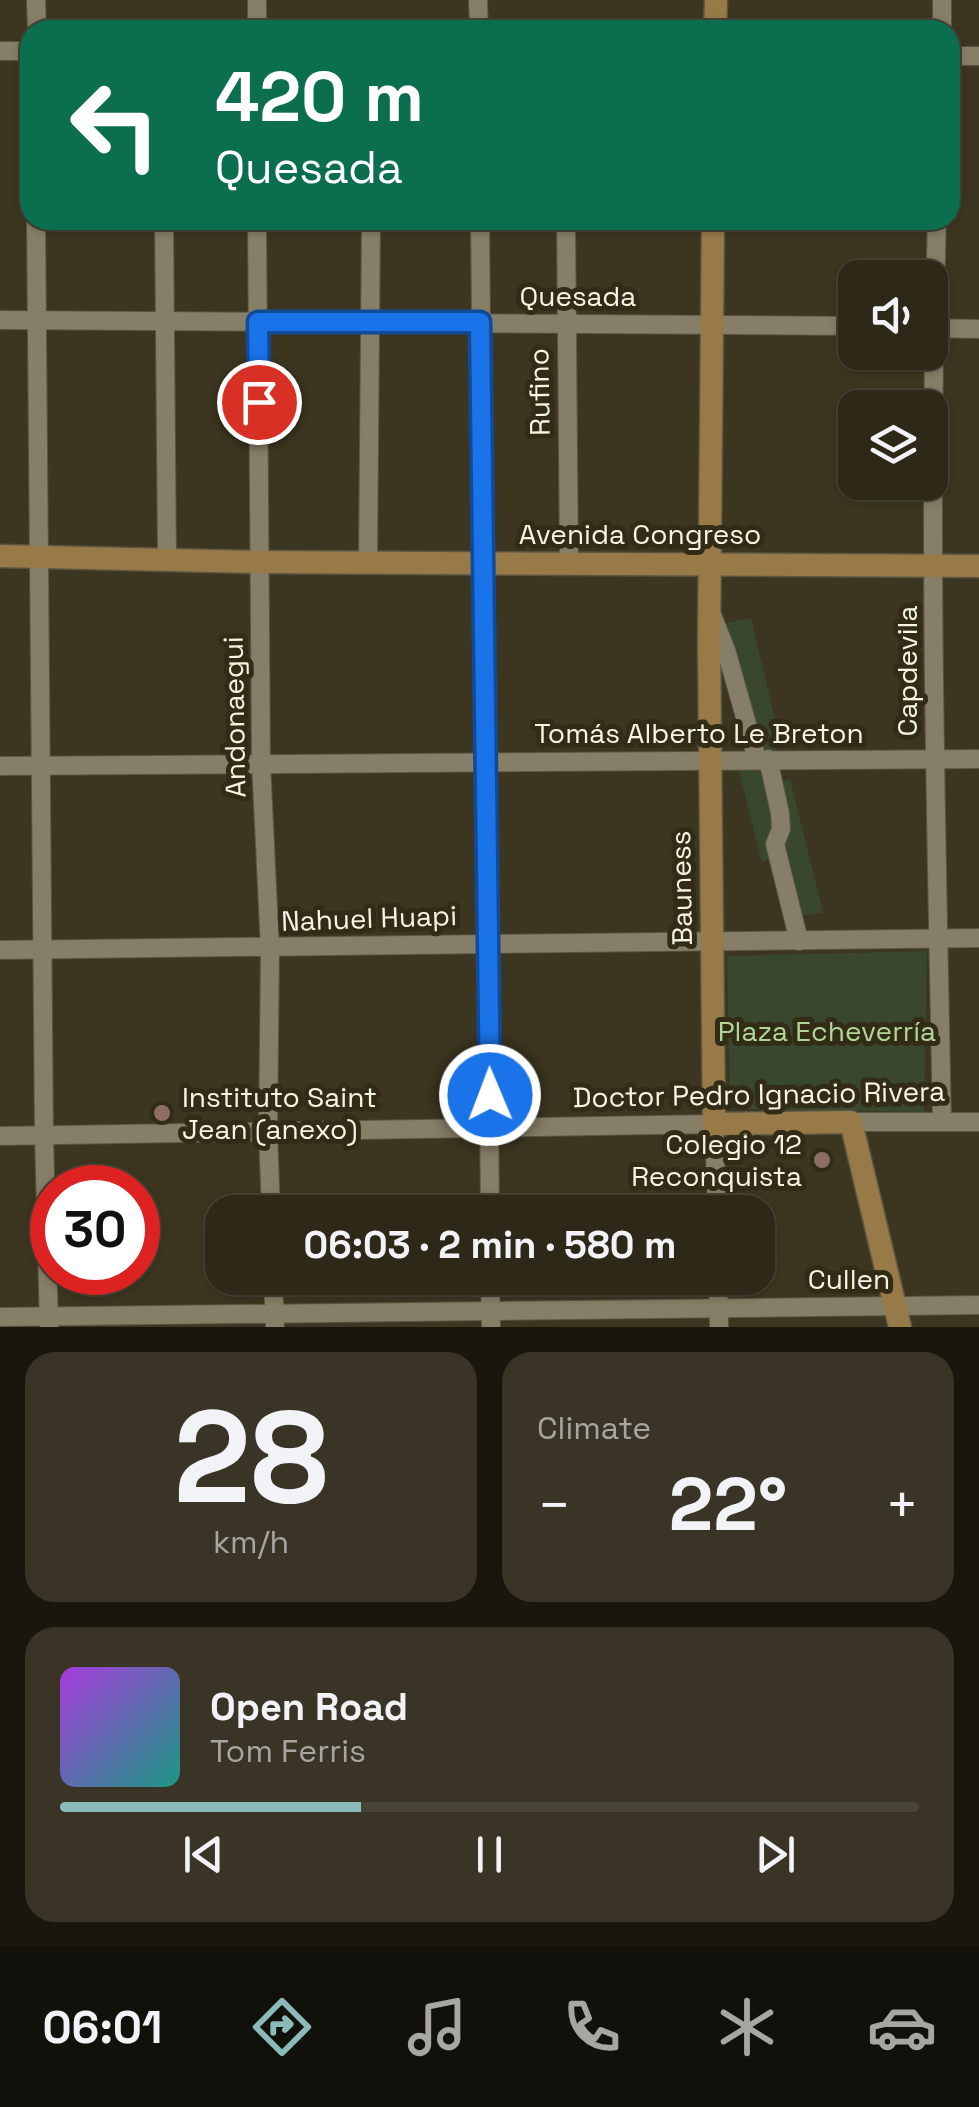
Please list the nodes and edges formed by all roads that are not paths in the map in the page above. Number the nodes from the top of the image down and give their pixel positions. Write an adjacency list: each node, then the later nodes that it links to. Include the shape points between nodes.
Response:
1 (36, 230): 11 (street)
2 (164, 230): 14 (street)
3 (257, 230): 12 (street, Andonaegui)
4 (371, 230): 15 (street)
5 (480, 230): 13 (street)
6 (566, 230): 16 (street, Rufino)
7 (714, 230): 17 (main road, Bauness)
8 (937, 230): 9 (street, Capdevila)
9 (935, 260)
10 (0, 320): 11 (street, Quesada)
11 (36, 320): 14 (street, Quesada); 23 (street)
12 (258, 322): 14 (street, Quesada); 15 (street, Quesada); 26 (street, Andonaegui)
13 (480, 322): 15 (street, Quesada); 16 (street, Quesada); 27 (street)
14 (164, 323): 24 (street)
15 (371, 323): 25 (street)
16 (566, 323): 17 (street, Quesada); 28 (street, Rufino)
17 (712, 324): 18 (street, Quesada); 29 (main road, Bauness)
18 (838, 326)
19 (948, 329): 20 (street)
20 (979, 330)
21 (932, 370): 30 (street, Capdevila)
22 (0, 556): 23 (main road, Avenida Congreso)
23 (40, 556): 24 (main road, Avenida Congreso); 39 (street)
24 (167, 559): 26 (main road, Avenida Congreso)
25 (368, 561): 26 (main road, Avenida Congreso); 27 (main road, Avenida Congreso)
26 (260, 562): 38 (street, Andonaegui)
27 (481, 564): 28 (main road, Avenida Congreso); 37 (street)
28 (569, 564): 29 (main road, Avenida Congreso)
29 (711, 564): 30 (main road, Avenida Congreso); 32 (main road, Bauness)
30 (934, 565): 31 (main road, Avenida Congreso); 36 (street, Capdevila)
31 (979, 566)
32 (710, 610): 33 (main road, Bauness); 34 (street)
33 (710, 759): 34 (street, Tomás Alberto Le Breton); 37 (street, Tomás Alberto Le Breton); 44 (main road, Bauness)
34 (762, 759): 36 (street, Tomás Alberto Le Breton); 43 (street, via 780,813 775,844)
35 (979, 759): 36 (street, Tomás Alberto Le Breton)
36 (934, 760): 42 (street, Capdevila)
37 (485, 761): 38 (street, Tomás Alberto Le Breton); 45 (street)
38 (261, 762): 39 (street, Tomás Alberto Le Breton); 46 (street, Andonaegui)
39 (41, 765): 40 (street, Tomás Alberto Le Breton); 48 (street)
40 (0, 766)
41 (979, 938): 42 (street, Nahuel Huapi)
42 (938, 939): 43 (street, Nahuel Huapi); 50 (street, Capdevila)
43 (799, 941): 44 (street, Nahuel Huapi)
44 (712, 942): 45 (street, Nahuel Huapi); 52 (main road, Bauness)
45 (488, 943): 46 (street, Nahuel Huapi); 53 (street)
46 (270, 948): 48 (street, Nahuel Huapi); 54 (street, Andonaegui)
47 (0, 950): 48 (street, Nahuel Huapi)
48 (43, 950): 55 (street)
49 (851, 1122): 50 (street, Doctor Pedro Ignacio Rivera); 52 (main road, Doctor Pedro Ignacio Rivera); 62 (main road)
50 (942, 1122): 51 (street, Doctor Pedro Ignacio Rivera)
51 (979, 1122)
52 (714, 1124): 53 (street, Doctor Pedro Ignacio Rivera); 59 (street, Bauness)
53 (490, 1128): 54 (street, Doctor Pedro Ignacio Rivera); 58 (street)
54 (268, 1132): 55 (street, Doctor Pedro Ignacio Rivera); 57 (street, Andonaegui)
55 (44, 1135): 56 (street, Doctor Pedro Ignacio Rivera); 66 (street)
56 (0, 1136)
57 (270, 1195)
58 (490, 1195)
59 (716, 1195)
60 (273, 1295): 67 (street)
61 (979, 1305): 62 (street, Cullen)
62 (898, 1316): 64 (street, Cullen)
63 (0, 1317): 66 (street, Cullen)
64 (719, 1317): 65 (street, Cullen)
65 (490, 1320): 67 (street, Cullen)
66 (49, 1321): 67 (street, Cullen)
67 (274, 1321)

